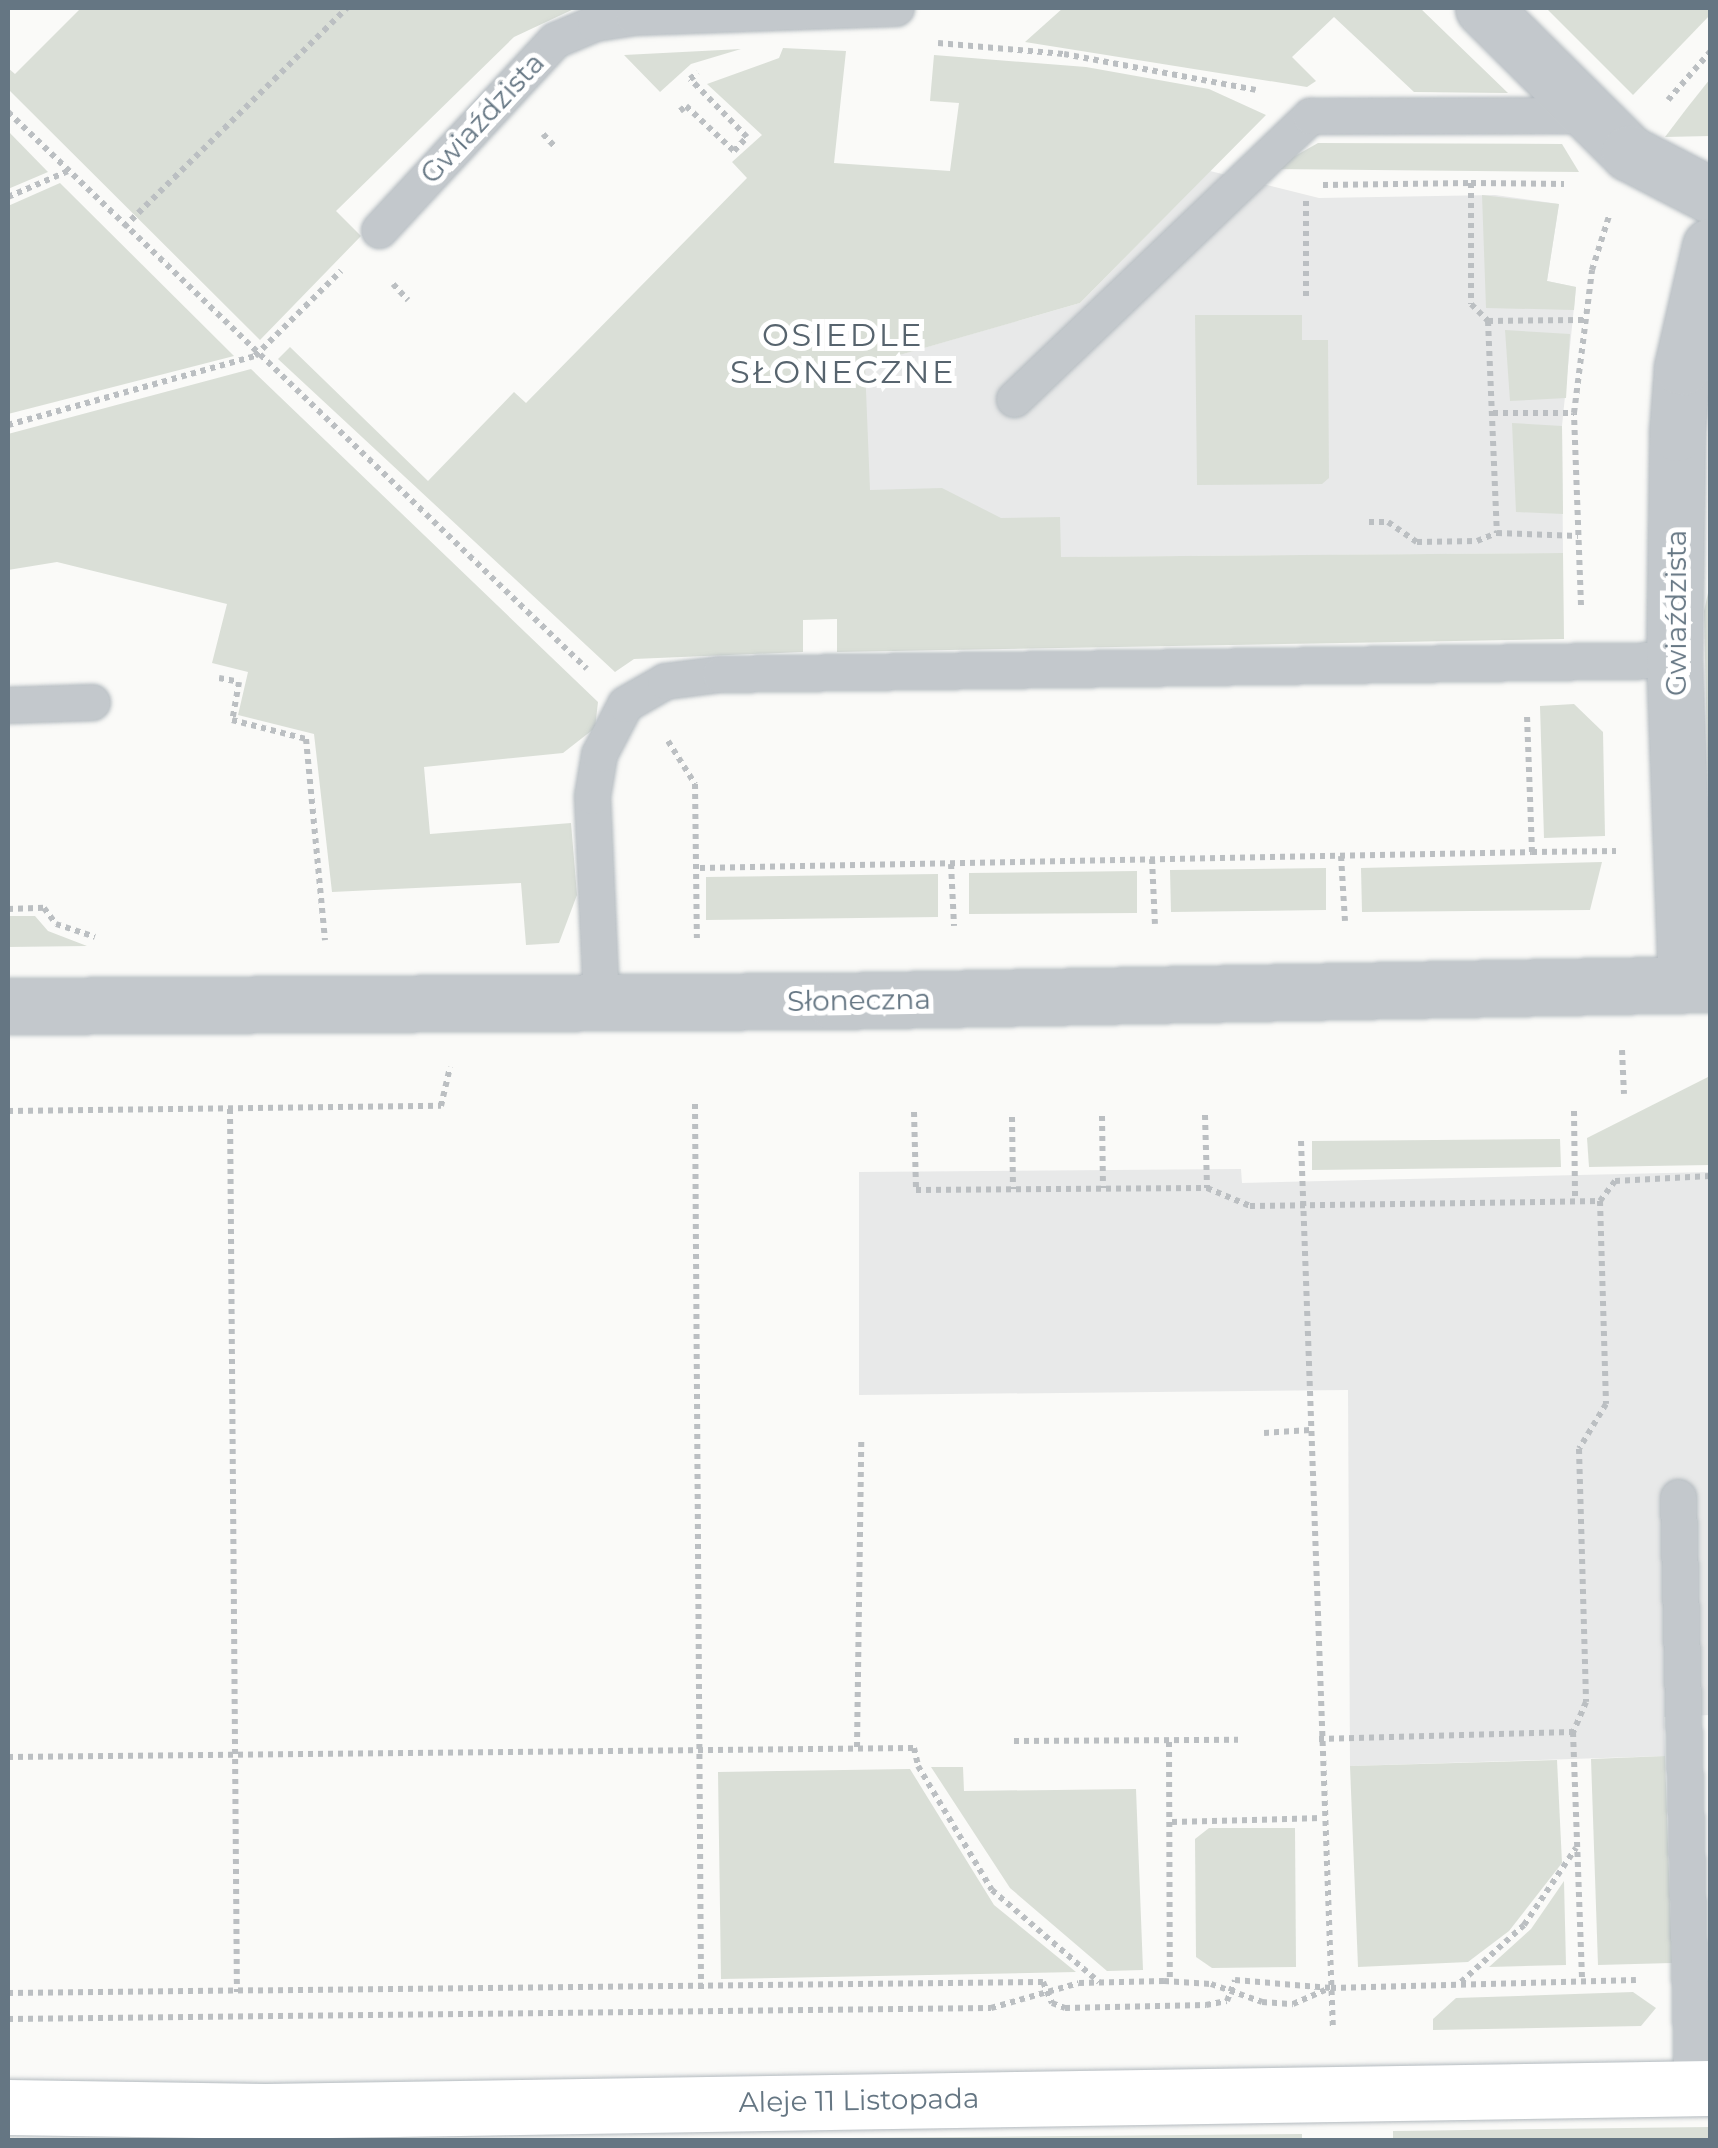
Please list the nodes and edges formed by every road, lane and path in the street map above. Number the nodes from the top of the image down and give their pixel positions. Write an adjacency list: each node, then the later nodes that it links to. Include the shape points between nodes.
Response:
1 (347, 8): 15 (path)
2 (896, 8): 16 (lane, Gwiaździsta, via 634,18 555,40)
3 (1482, 8): 10 (street)
4 (922, 42): 9 (path, via 1160,69 1286,96)
5 (1710, 52): 10 (path)
6 (715, 68): 7 (path, via 690,79 747,137 734,151 686,106)
7 (680, 110)
8 (8, 112): 11 (path)
9 (1310, 116): 10 (lane); 24 (lane)
10 (1612, 153): 12 (path, via 1578,184); 13 (street); 22 (path)
11 (68, 171): 14 (path); 15 (path)
12 (1471, 183): 20 (path, via 1306,185); 21 (path, via 1471,304)
13 (1710, 195)
14 (8, 197)
15 (124, 227): 23 (path)
16 (379, 230): 23 (path)
17 (1710, 246): 28 (street, Gwiaździsta, via 1682,367)
18 (386, 276): 19 (path)
19 (408, 300)
20 (1306, 300)
21 (1488, 320): 22 (path); 25 (path)
22 (1583, 320): 26 (path)
23 (255, 356): 27 (path); 35 (path)
24 (1014, 400)
25 (1493, 412): 26 (path); 30 (path)
26 (1574, 413): 31 (path)
27 (8, 425)
28 (1694, 495): 33 (street, Gwiaździsta)
29 (1368, 522): 30 (path, via 1388,522 1416,542 1477,541)
30 (1497, 533): 31 (path)
31 (1578, 536): 32 (path)
32 (1584, 660): 33 (lane); 54 (lane, via 720,674 665,681 624,704 599,754 592,796)
33 (1674, 660): 53 (street, Gwiaździsta)
34 (218, 678): 51 (path, via 239,682 232,720 306,739)
35 (598, 680)
36 (1526, 695): 41 (path)
37 (92, 702): 38 (lane)
38 (8, 705)
39 (667, 740): 45 (path, via 695,784)
40 (1620, 851): 41 (path)
41 (1532, 852): 42 (path)
42 (1342, 856): 43 (path); 48 (path)
43 (1152, 859): 44 (path); 49 (path)
44 (951, 864): 45 (path); 50 (path)
45 (700, 868): 47 (path, via 693,868)
46 (8, 909): 52 (path, via 44,908 56,924 97,937)
47 (695, 920)
48 (1345, 920)
49 (1155, 924)
50 (954, 926)
51 (325, 944)
52 (104, 946)
53 (1698, 984): 54 (street, Słoneczna)
54 (601, 1002): 55 (street, Słoneczna)
55 (8, 1006)
56 (469, 1064): 58 (path, via 450,1064 442,1106)
57 (695, 1104): 83 (path)
58 (230, 1109): 59 (path); 84 (path)
59 (8, 1110)
60 (914, 1112): 69 (path, via 916,1190)
61 (1574, 1112): 70 (path)
62 (1205, 1114): 68 (path)
63 (1012, 1116): 69 (path)
64 (1102, 1116): 67 (path)
65 (1301, 1141): 72 (path)
66 (1710, 1176): 71 (path, via 1615,1181)
67 (1103, 1188): 68 (path); 69 (path)
68 (1207, 1188): 72 (path, via 1250,1206)
69 (1013, 1190)
70 (1575, 1200): 71 (path); 72 (path)
71 (1600, 1201): 77 (path, via 1606,1404 1580,1449 1586,1702)
72 (1304, 1204): 73 (path)
73 (1310, 1430): 74 (path); 78 (path)
74 (1264, 1433)
75 (861, 1442): 82 (path)
76 (1678, 1497): 89 (lane)
77 (1572, 1732): 78 (path); 88 (path)
78 (1320, 1738): 86 (path)
79 (1238, 1740): 81 (path)
80 (1014, 1741): 81 (path)
81 (1169, 1742): 87 (path)
82 (857, 1747): 83 (path); 93 (path, via 914,1748 918,1766 992,1890)
83 (699, 1752): 84 (path); 95 (path)
84 (234, 1754): 85 (path); 97 (path)
85 (8, 1757)
86 (1321, 1818): 87 (path); 94 (path)
87 (1172, 1822): 91 (path)
88 (1577, 1846): 90 (path); 92 (path, via 1524,1924)
89 (1691, 1979): 90 (path); 101 (lane)
90 (1582, 1980): 92 (path)
91 (1170, 1982): 93 (path); 96 (path)
92 (1460, 1982): 94 (path)
93 (1100, 1983): 99 (path)
94 (1331, 1988): 96 (path, via 1293,2004); 96 (path, via 1235,1980)
95 (701, 1990): 97 (path); 99 (path, via 1043,1982)
96 (1231, 1991): 99 (path, via 1227,2002 1206,2005 1082,2008 1065,2008)
97 (237, 1992): 98 (path)
98 (8, 1993)
99 (1048, 1994): 100 (path, via 991,2008)
100 (8, 2019)
101 (1701, 2088): 103 (main road, Aleje 11 Listopada)
102 (8, 2107): 103 (main road, Aleje 11 Listopada)
103 (265, 2111): 104 (main road, via 310,2121)
104 (340, 2140)

